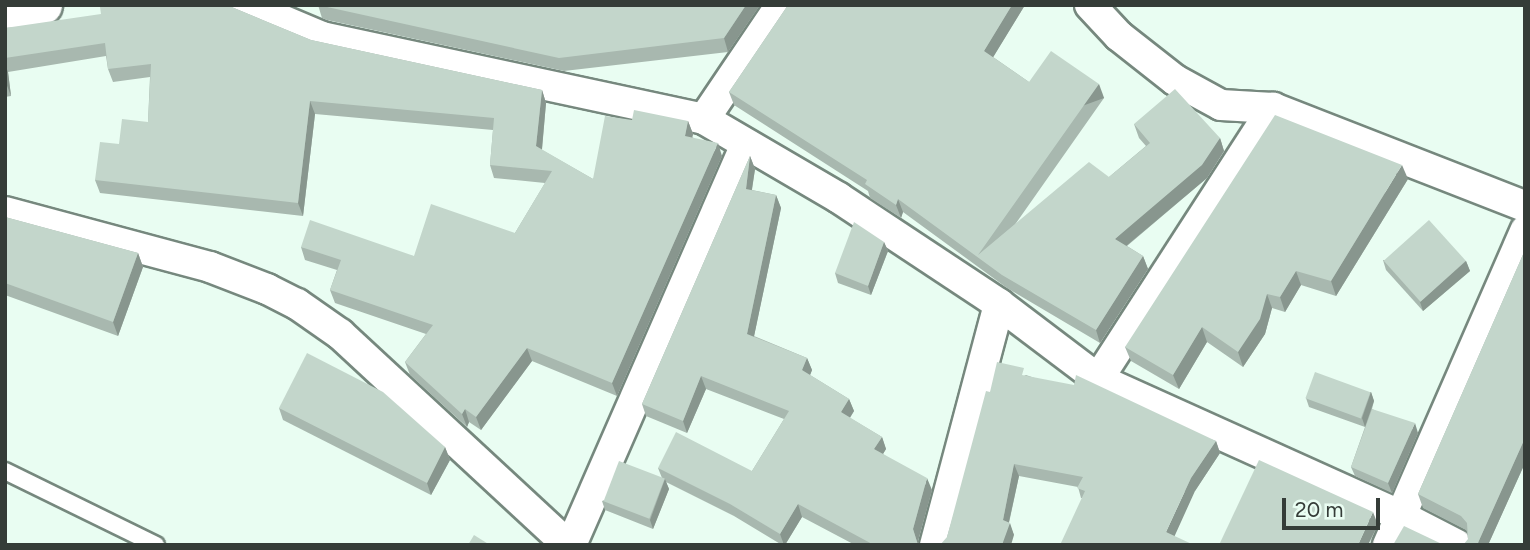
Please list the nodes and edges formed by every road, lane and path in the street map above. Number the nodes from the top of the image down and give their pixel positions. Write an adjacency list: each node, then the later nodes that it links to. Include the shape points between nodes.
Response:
1 (43, 5): 5 (main road)
2 (781, 5): 7 (street)
3 (1090, 5): 6 (street, via 1119,36 1201,96 1221,105)
4 (255, 6): 7 (street, via 322,37)
5 (5, 14)
6 (1273, 108): 9 (street); 13 (street)
7 (704, 119): 8 (street)
8 (746, 145): 12 (street, via 839,198); 17 (street)
9 (1525, 206)
10 (5, 212): 17 (street, via 210,267 297,304 340,334)
11 (1525, 231): 15 (street)
12 (999, 304): 13 (street); 18 (street)
13 (1098, 379): 15 (street)
14 (5, 471): 16 (lane)
15 (1399, 515): 19 (street); 20 (street)
16 (156, 545)
17 (570, 545)
18 (935, 545)
19 (1388, 545)
20 (1457, 545)

